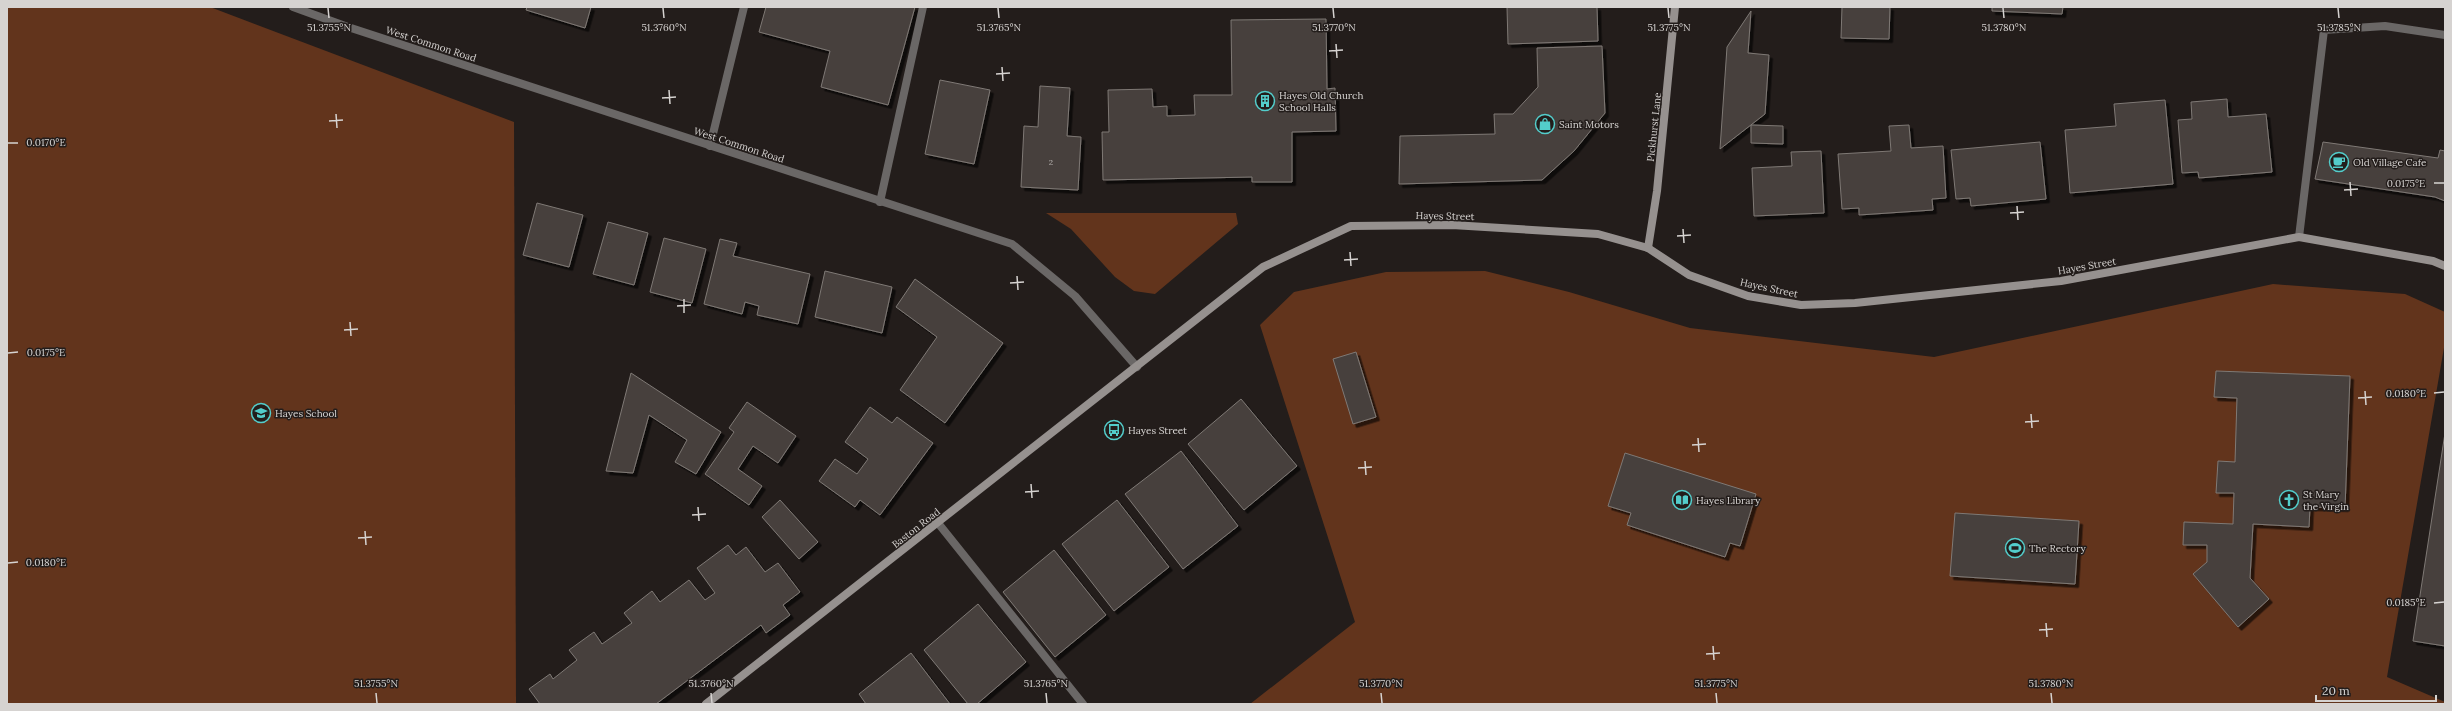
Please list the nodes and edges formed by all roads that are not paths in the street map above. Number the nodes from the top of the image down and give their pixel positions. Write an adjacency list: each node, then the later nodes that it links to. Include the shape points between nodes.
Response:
1 (293, 7): 6 (street, West Common Road)
2 (744, 7): 6 (street)
3 (923, 7): 7 (street)
4 (1675, 7): 9 (main road, Pickhurst Lane, via 1657,191)
5 (2445, 35): 8 (street, via 2385,26 2324,30)
6 (710, 146): 7 (street, West Common Road)
7 (880, 202): 11 (street, West Common Road, via 1012,244 1075,296)
8 (2299, 237): 9 (main road, Hayes Street, via 2061,281 1856,303 1801,305 1748,296 1689,275); 10 (main road, Hayes Street, via 2433,261)
9 (1648, 248): 11 (main road, Hayes Street, via 1598,234 1452,225 1351,226 1263,267)
10 (2445, 266)
11 (1137, 367): 12 (main road, Baston Road)
12 (938, 523): 13 (main road, Baston Road); 14 (street)
13 (706, 704)
14 (1082, 704)

